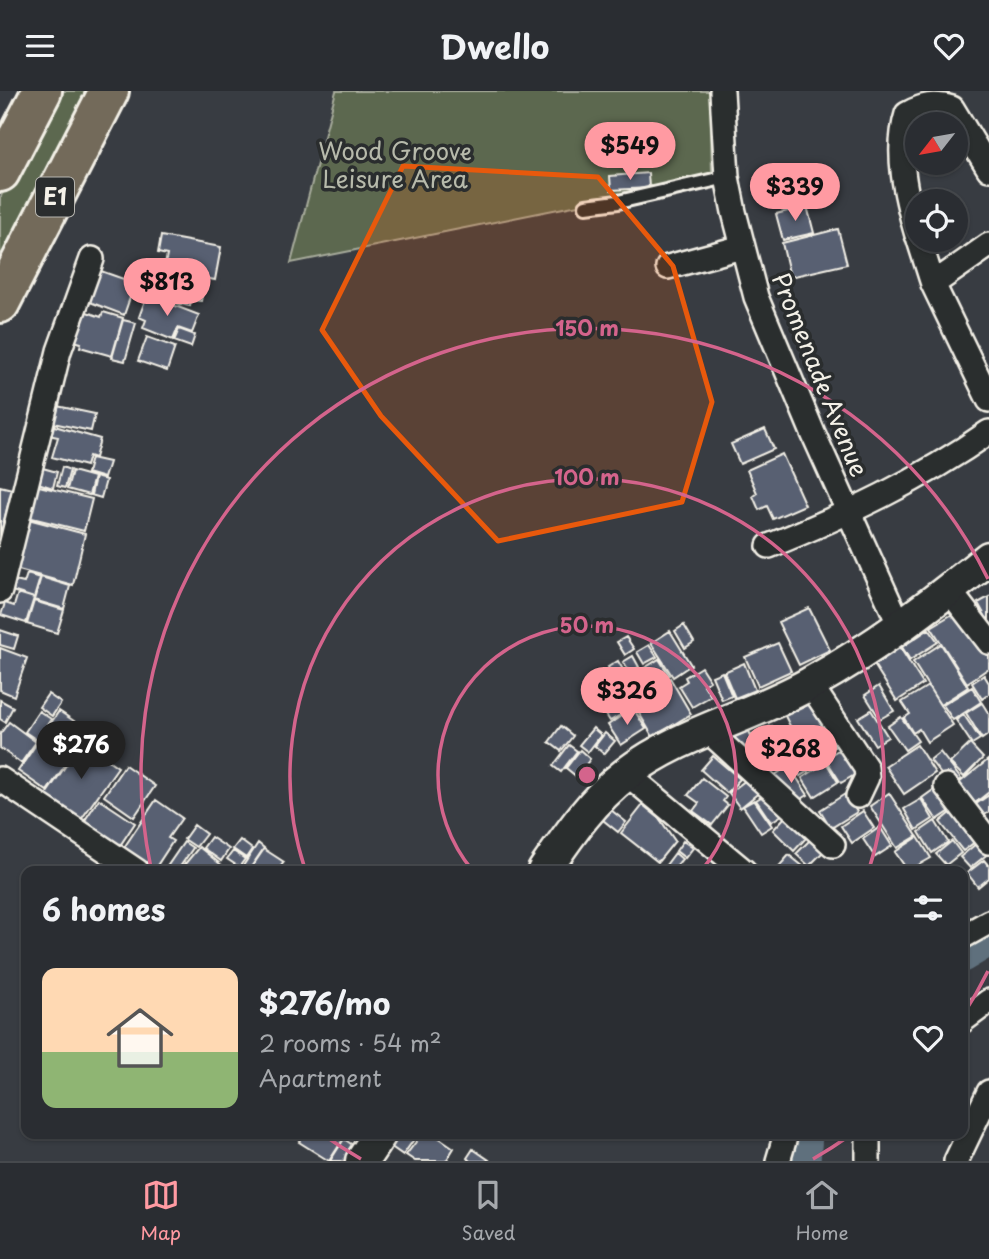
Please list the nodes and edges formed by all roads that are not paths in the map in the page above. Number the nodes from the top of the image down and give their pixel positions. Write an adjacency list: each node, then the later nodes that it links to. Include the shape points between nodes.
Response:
1 (42, 91): 5 (highway, E1)
2 (109, 91): 15 (highway, E1)
3 (722, 91): 6 (street, Promenade Avenue)
4 (989, 169): 7 (street, via 952,108 922,106 907,114 902,129)
5 (0, 172)
6 (727, 177): 8 (lane); 10 (street, Promenade Avenue)
7 (907, 189)
8 (586, 206)
9 (989, 245): 14 (street)
10 (742, 247): 13 (street); 18 (street, Promenade Avenue, via 771,338)
11 (923, 252): 14 (street)
12 (92, 259): 22 (street, via 59,351)
13 (668, 267)
14 (933, 284): 16 (street)
15 (0, 303)
16 (989, 400)
17 (989, 432): 18 (street)
18 (848, 514): 19 (street); 23 (street, Promenade Avenue)
19 (769, 546)
20 (989, 558): 21 (main road)
21 (949, 590): 23 (main road); 24 (street)
22 (0, 591)
23 (900, 626): 25 (main road)
24 (989, 642)
25 (810, 684): 26 (main road); 30 (street, via 866,768)
26 (707, 730): 27 (main road); 32 (street)
27 (627, 773): 34 (main road, via 586,812); 35 (street)
28 (0, 779): 33 (street)
29 (946, 786): 31 (street)
30 (858, 796)
31 (989, 842)
32 (833, 845)
33 (130, 866)
34 (548, 866)
35 (738, 866)
36 (989, 922): 37 (street)
37 (968, 934)
38 (989, 1001): 39 (street)
39 (968, 1017)
40 (989, 1092): 44 (street)
41 (377, 1139): 45 (main road)
42 (785, 1139): 46 (street)
43 (868, 1139): 47 (street)
44 (960, 1160)
45 (362, 1161)
46 (778, 1161)
47 (868, 1161)

